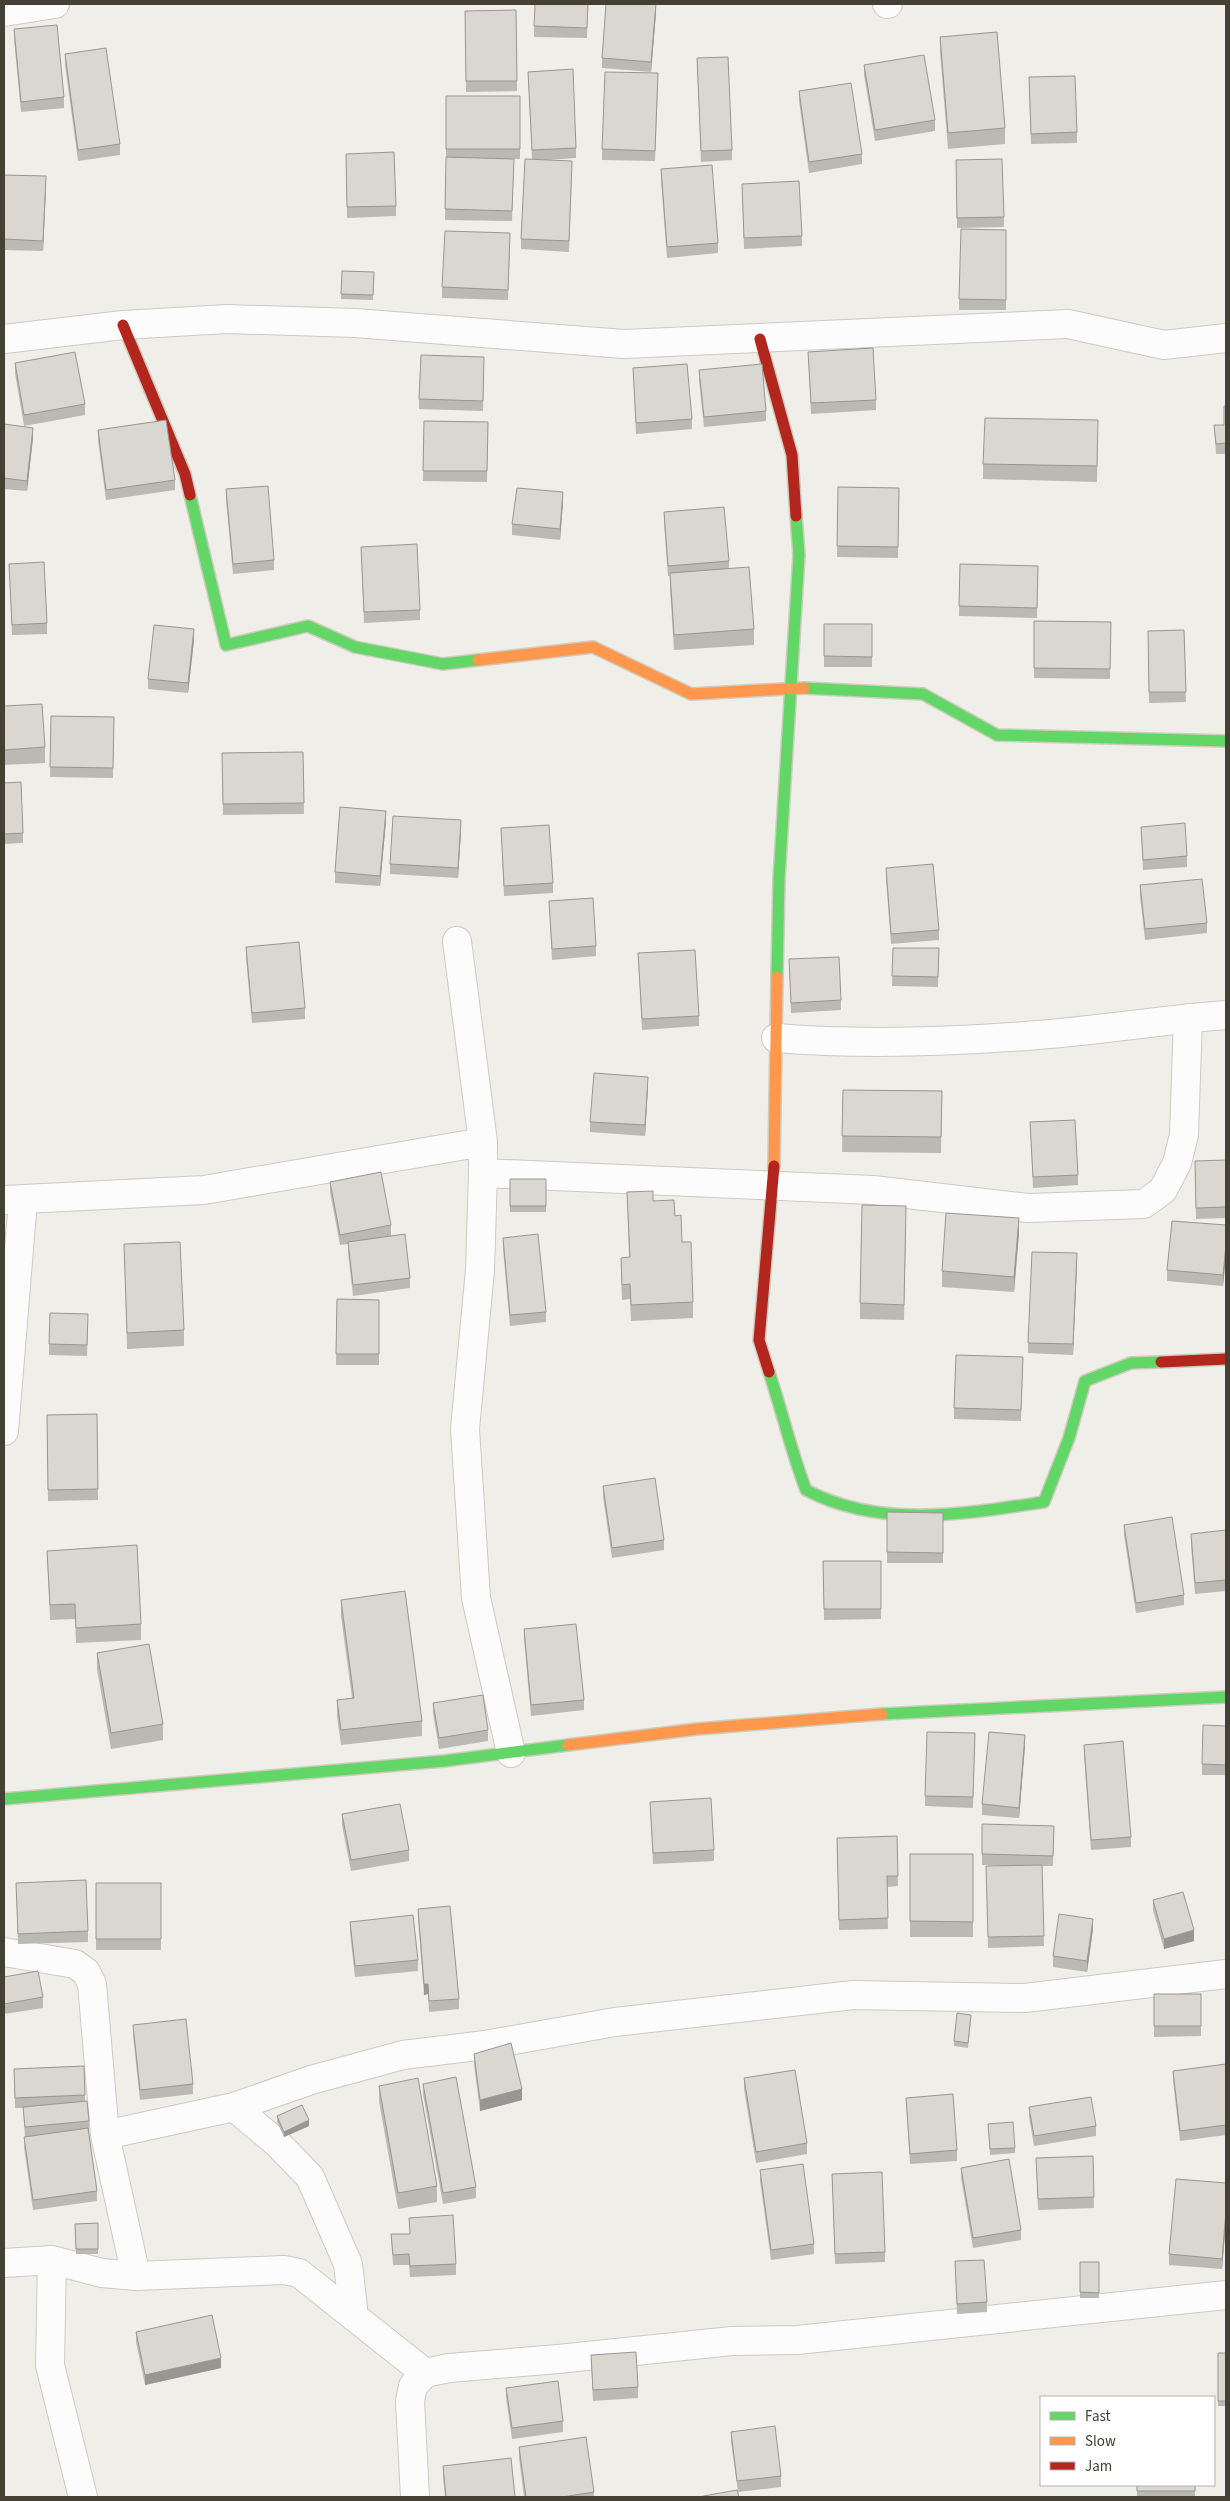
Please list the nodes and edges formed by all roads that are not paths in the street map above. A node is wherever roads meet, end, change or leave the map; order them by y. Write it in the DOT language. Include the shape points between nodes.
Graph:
graph roads {
  1 [pos="55,4"];
  2 [pos="4,12"];
  3 [pos="123,325"];
  4 [pos="1226,338"];
  5 [pos="4,339"];
  6 [pos="760,339"];
  7 [pos="792,687"];
  8 [pos="1226,741"];
  9 [pos="457,941"];
  10 [pos="1226,1015"];
  11 [pos="1188,1018"];
  12 [pos="776,1038"];
  13 [pos="483,1142"];
  14 [pos="484,1174"];
  15 [pos="774,1186"];
  16 [pos="14,1200"];
  17 [pos="1226,1359"];
  18 [pos="4,1431"];
  19 [pos="1226,1697"];
  20 [pos="511,1753"];
  21 [pos="4,1799"];
  22 [pos="4,1952"];
  23 [pos="1226,1974"];
  24 [pos="234,2107"];
  25 [pos="105,2134"];
  26 [pos="52,2260"];
  27 [pos="4,2262"];
  28 [pos="136,2276"];
  29 [pos="1226,2295"];
  30 [pos="354,2317"];
  31 [pos="425,2373"];
  32 [pos="84,2497"];
  33 [pos="415,2497"];
  1 -- 2 [label="street"];
  3 -- 5 [label="street"];
  3 -- 6 [label="street" via="227,319 355,323 624,344"];
  3 -- 7 [label="street" via="185,474 226,645 308,626 355,647 442,664 593,648 691,694"];
  4 -- 6 [label="street" via="1164,345 1068,324"];
  6 -- 7 [label="street" via="792,455 799,555"];
  7 -- 8 [label="street" via="923,694 998,735"];
  7 -- 12 [label="street" via="779,879"];
  9 -- 13 [label="street"];
  10 -- 11 [label="street"];
  11 -- 12 [label="street" via="1038,1035 937,1040 815,1041"];
  11 -- 15 [label="street" via="1184,1135 1177,1164 1163,1190 1144,1204 1028,1208 873,1190"];
  12 -- 15 [label="street"];
  13 -- 14 [label="street"];
  13 -- 16 [label="street" via="204,1190"];
  14 -- 15 [label="street"];
  14 -- 20 [label="street" via="480,1270 465,1429 476,1598"];
  15 -- 17 [label="street" via="759,1340 806,1490 829,1502 861,1511 895,1514 962,1514 1044,1502 1069,1438 1085,1381 1131,1363"];
  16 -- 18 [label="street"];
  19 -- 20 [label="street" via="862,1714 697,1729"];
  20 -- 21 [label="street" via="444,1762"];
  22 -- 25 [label="street" via="75,1964 86,1972 92,1984"];
  23 -- 24 [label="street" via="1025,1998 853,1995 616,2022 403,2055 310,2080"];
  24 -- 25 [label="street"];
  24 -- 30 [label="street" via="277,2143 310,2177 348,2264"];
  25 -- 28 [label="street"];
  26 -- 27 [label="street"];
  26 -- 28 [label="street" via="102,2273"];
  26 -- 32 [label="street" via="50,2365"];
  28 -- 30 [label="street" via="284,2270 299,2273"];
  29 -- 31 [label="street" via="871,2333 797,2340 732,2341"];
  30 -- 31 [label="street"];
  31 -- 33 [label="street" via="413,2386 410,2401"];
}
